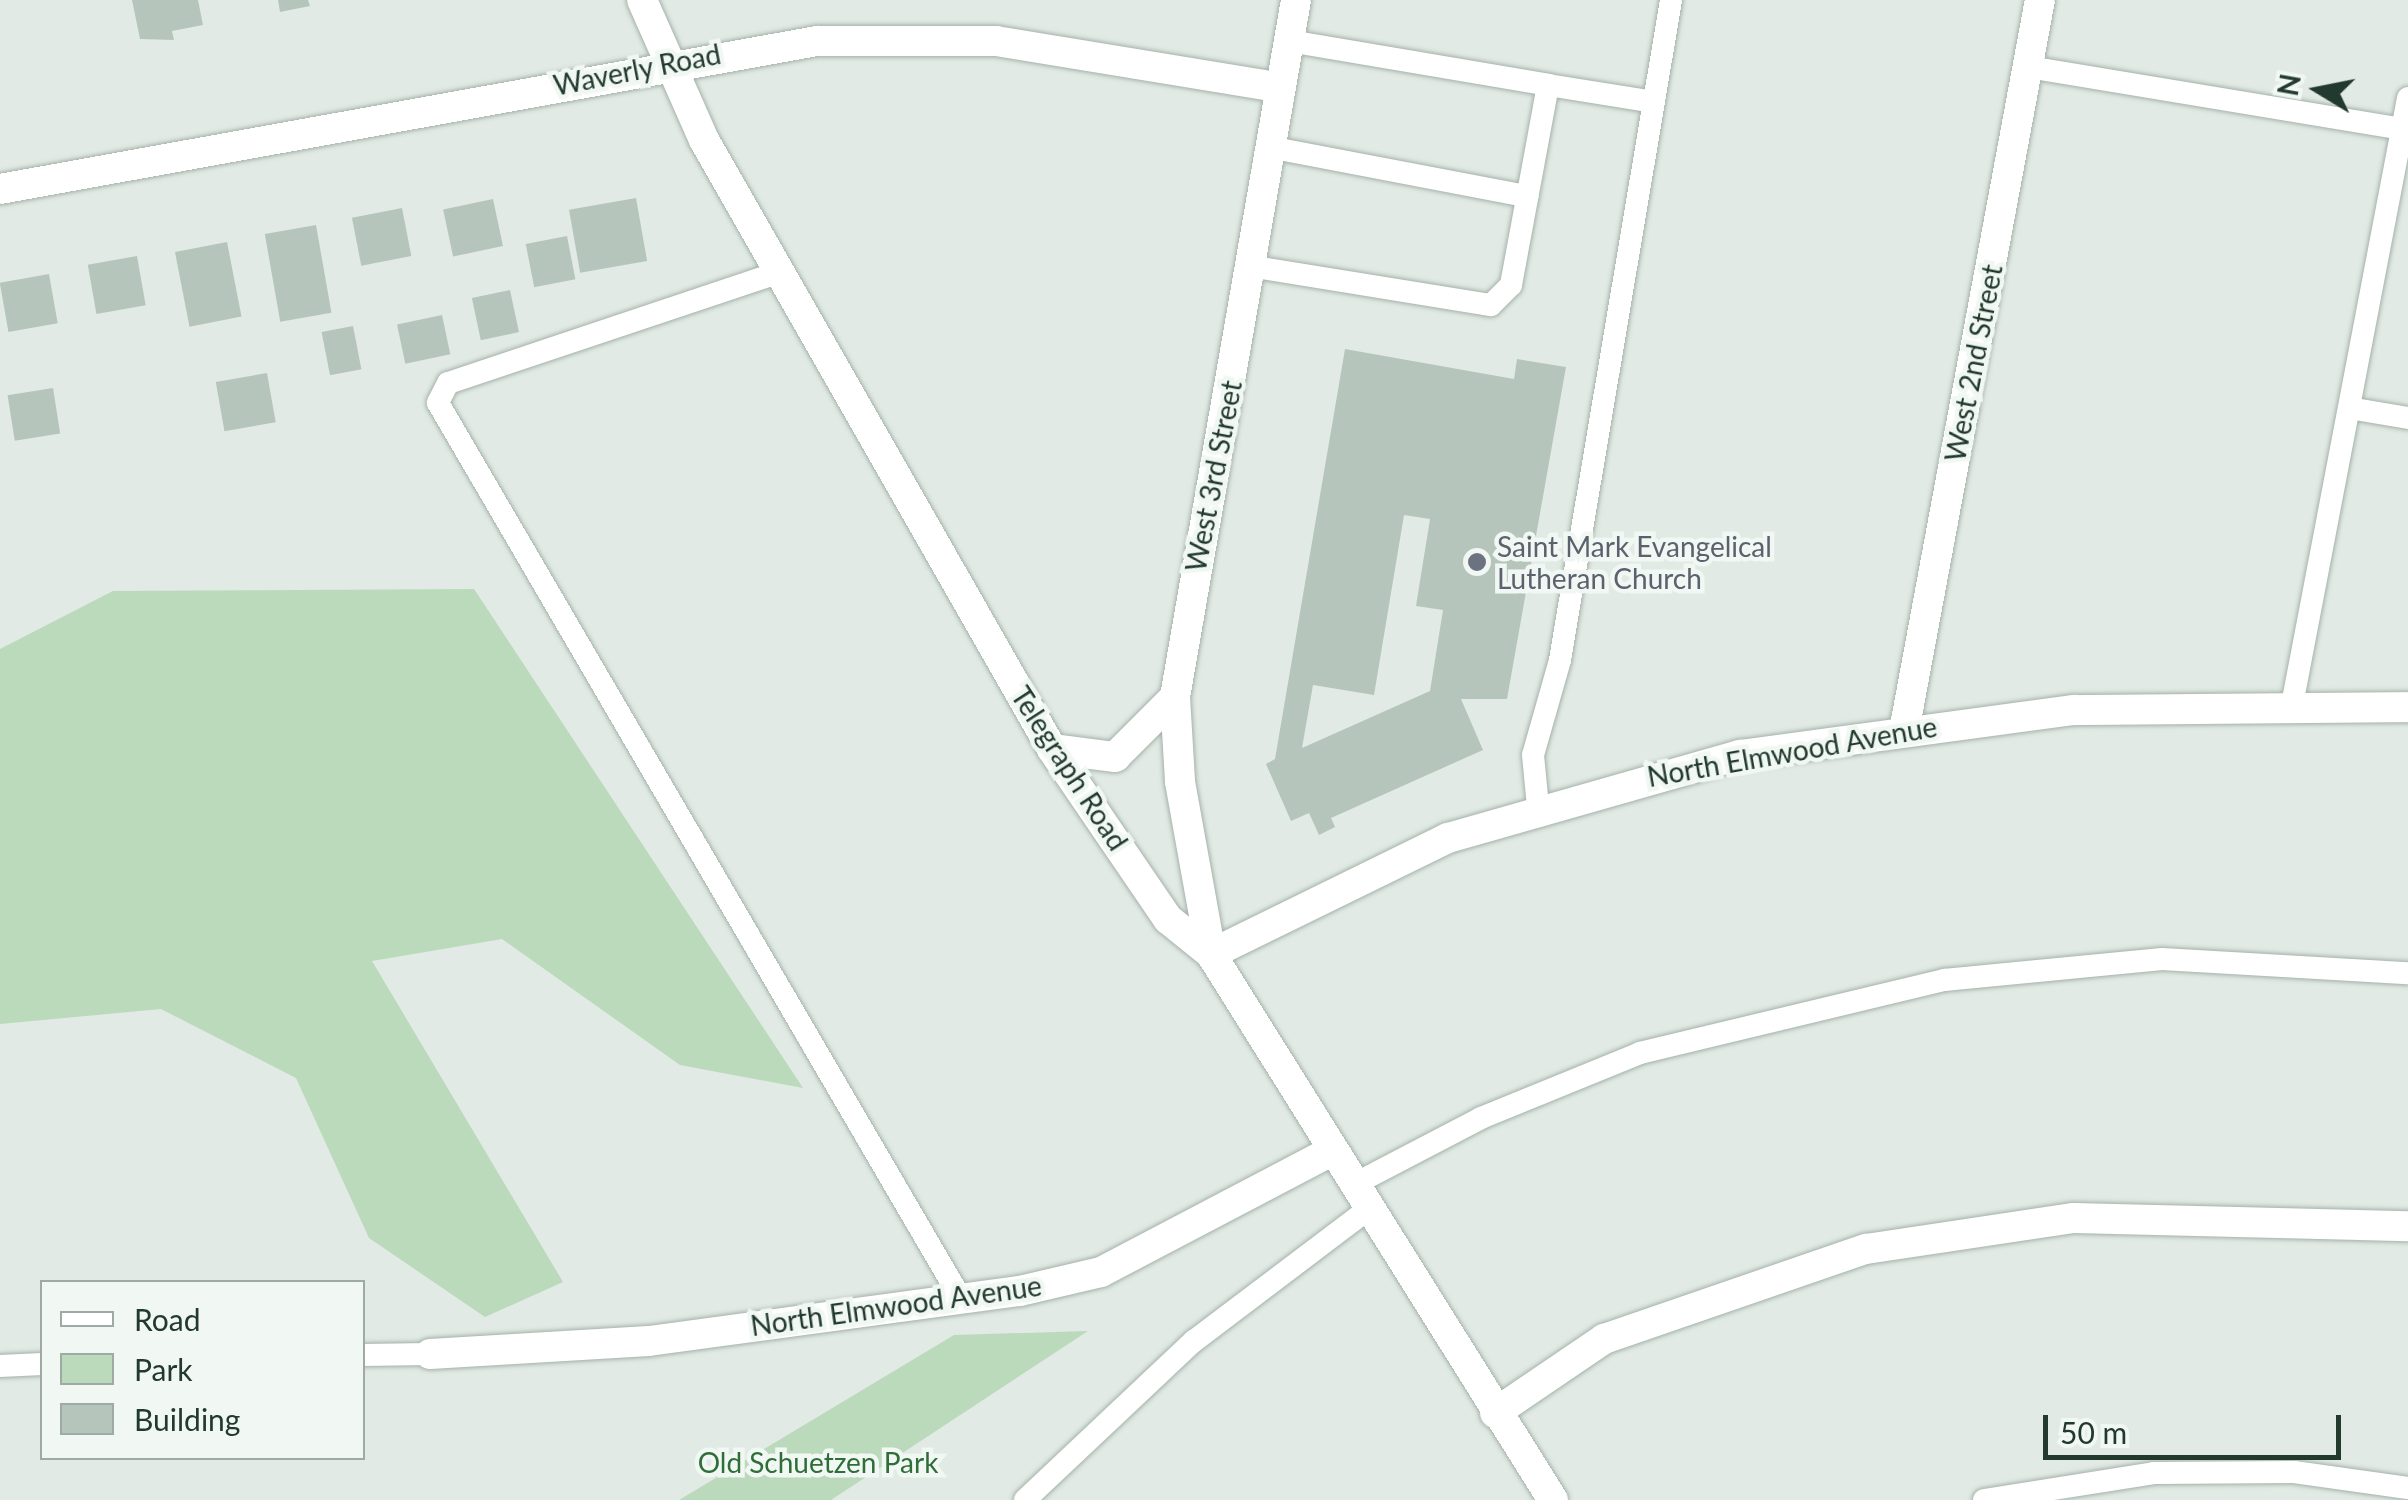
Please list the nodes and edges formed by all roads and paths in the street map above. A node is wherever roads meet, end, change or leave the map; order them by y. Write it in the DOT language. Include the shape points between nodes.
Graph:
graph roads {
  1 [pos="642,0"];
  2 [pos="1296,0"];
  3 [pos="1671,0"];
  4 [pos="2040,0"];
  5 [pos="1289,41"];
  6 [pos="666,62"];
  7 [pos="2028,67"];
  8 [pos="1548,85"];
  9 [pos="1278,86"];
  10 [pos="2408,98"];
  11 [pos="1654,102"];
  12 [pos="2405,130"];
  13 [pos="1269,147"];
  14 [pos="0,189"];
  15 [pos="1527,196"];
  16 [pos="1249,266"];
  17 [pos="777,273"];
  18 [pos="2356,409"];
  19 [pos="2408,418"];
  20 [pos="1175,697"];
  21 [pos="2292,705"];
  22 [pos="2408,707"];
  23 [pos="1906,726"];
  24 [pos="1052,749"];
  25 [pos="1538,807"];
  26 [pos="1211,954"];
  27 [pos="2408,972"];
  28 [pos="1332,1151"];
  29 [pos="1360,1198"];
  30 [pos="2408,1226"];
  31 [pos="960,1296"];
  32 [pos="430,1354"];
  33 [pos="365,1355"];
  34 [pos="40,1364"];
  35 [pos="0,1366"];
  36 [pos="1495,1413"];
  37 [pos="2408,1488"];
  38 [pos="1025,1500"];
  39 [pos="1553,1500"];
  40 [pos="1984,1500"];
  1 -- 6 [label="street, Telegraph Road"];
  2 -- 5 [label="street, West 3rd Street"];
  3 -- 11 [label="lane"];
  4 -- 7 [label="street, West 2nd Street"];
  5 -- 8 [label="lane"];
  5 -- 9 [label="street, West 3rd Street"];
  6 -- 9 [label="street, Waverly Road" via="924,38 1083,50"];
  6 -- 14 [label="street, Waverly Road"];
  6 -- 17 [label="street, Telegraph Road"];
  7 -- 12 [label="lane"];
  7 -- 23 [label="street, West 2nd Street"];
  8 -- 11 [label="lane"];
  8 -- 15 [label="lane"];
  9 -- 13 [label="street, West 3rd Street"];
  10 -- 12 [label="lane"];
  11 -- 25 [label="lane" via="1560,660 1533,755"];
  12 -- 18 [label="lane"];
  13 -- 15 [label="lane"];
  13 -- 16 [label="street, West 3rd Street"];
  15 -- 16 [label="lane" via="1511,286 1491,305"];
  16 -- 20 [label="street, West 3rd Street"];
  17 -- 24 [label="street, Telegraph Road"];
  17 -- 31 [label="lane" via="448,383 438,403"];
  18 -- 19 [label="lane"];
  18 -- 21 [label="lane"];
  20 -- 24 [label="street" via="1114,757"];
  20 -- 26 [label="street, West 3rd Street" via="1180,781"];
  21 -- 22 [label="street, North Elmwood Avenue"];
  21 -- 23 [label="street, North Elmwood Avenue" via="2197,702"];
  23 -- 25 [label="street, North Elmwood Avenue"];
  24 -- 26 [label="street, Telegraph Road" via="1168,918"];
  25 -- 26 [label="street, North Elmwood Avenue" via="1448,838"];
  26 -- 28 [label="street, Telegraph Road"];
  27 -- 29 [label="lane" via="2162,960 1944,980 1640,1053 1481,1118"];
  28 -- 29 [label="street, Telegraph Road"];
  28 -- 31 [label="street, North Elmwood Avenue" via="1101,1272"];
  29 -- 36 [label="street, Telegraph Road"];
  29 -- 38 [label="lane"];
  30 -- 36 [label="street" via="2306,1216 2074,1218 1866,1249 1604,1339"];
  31 -- 32 [label="street, North Elmwood Avenue" via="649,1341"];
  32 -- 33 [label="lane"];
  34 -- 35 [label="lane"];
  36 -- 39 [label="street, Telegraph Road"];
  37 -- 40 [label="lane" via="2294,1472 2154,1473"];
}
